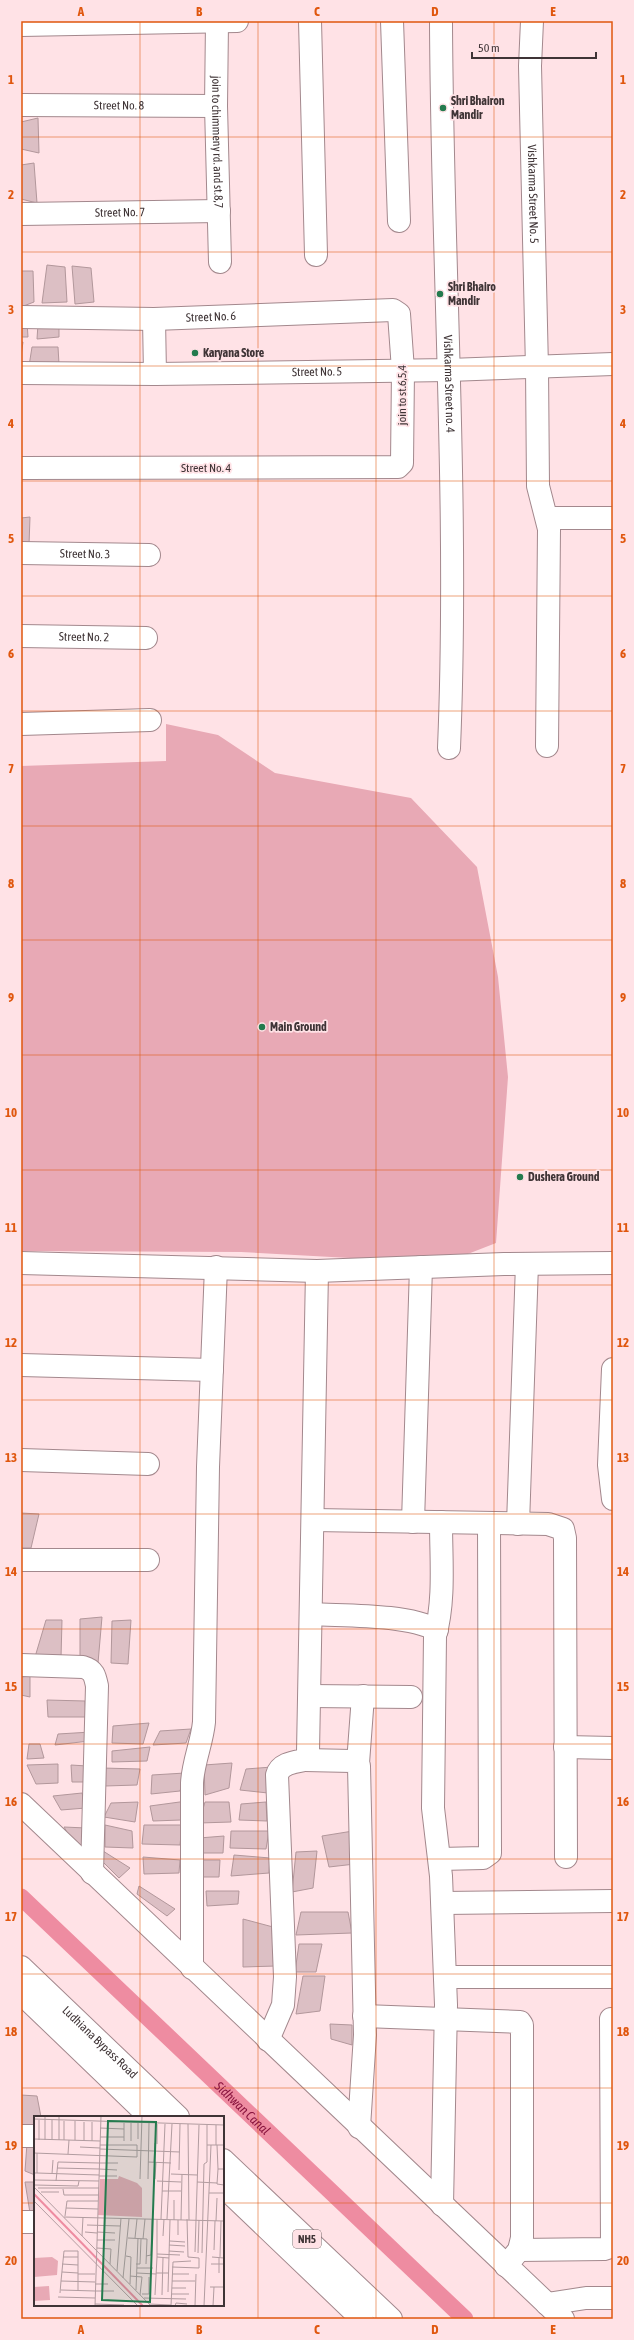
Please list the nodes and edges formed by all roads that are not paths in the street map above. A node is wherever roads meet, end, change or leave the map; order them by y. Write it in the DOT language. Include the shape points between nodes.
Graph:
graph roads {
  1 [pos="194,21"];
  2 [pos="227,21"];
  3 [pos="310,21"];
  4 [pos="392,21"];
  5 [pos="441,21"];
  6 [pos="532,21"];
  7 [pos="100,22"];
  8 [pos="21,25"];
  9 [pos="21,106"];
  10 [pos="216,106"];
  11 [pos="219,210"];
  12 [pos="21,214"];
  13 [pos="398,221"];
  14 [pos="316,255"];
  15 [pos="220,262"];
  16 [pos="399,314"];
  17 [pos="21,317"];
  18 [pos="154,319"];
  19 [pos="613,364"];
  20 [pos="538,368"];
  21 [pos="403,370"];
  22 [pos="449,370"];
  23 [pos="21,373"];
  24 [pos="155,374"];
  25 [pos="391,467"];
  26 [pos="21,468"];
  27 [pos="548,518"];
  28 [pos="613,518"];
  29 [pos="21,553"];
  30 [pos="149,555"];
  31 [pos="21,636"];
  32 [pos="146,638"];
  33 [pos="150,720"];
  34 [pos="21,724"];
  35 [pos="547,746"];
  36 [pos="449,748"];
  37 [pos="21,1263"];
  38 [pos="613,1263"];
  39 [pos="527,1264"];
  40 [pos="216,1267"];
  41 [pos="421,1267"];
  42 [pos="317,1271"];
  43 [pos="21,1365"];
  44 [pos="613,1369"];
  45 [pos="212,1370"];
  46 [pos="21,1460"];
  47 [pos="148,1464"];
  48 [pos="613,1499"];
  49 [pos="314,1520"];
  50 [pos="413,1522"];
  51 [pos="441,1522"];
  52 [pos="489,1523"];
  53 [pos="518,1524"];
  54 [pos="21,1560"];
  55 [pos="148,1560"];
  56 [pos="312,1614"];
  57 [pos="437,1630"];
  58 [pos="21,1665"];
  59 [pos="310,1696"];
  60 [pos="363,1696"];
  61 [pos="411,1697"];
  62 [pos="565,1748"];
  63 [pos="613,1748"];
  64 [pos="305,1760"];
  65 [pos="358,1764"];
  66 [pos="21,1804"];
  67 [pos="566,1857"];
  68 [pos="440,1859"];
  69 [pos="92,1873"];
  70 [pos="613,1901"];
  71 [pos="443,1903"];
  72 [pos="21,1967"];
  73 [pos="192,1968"];
  74 [pos="445,1977"];
  75 [pos="613,1977"];
  76 [pos="21,1993"];
  77 [pos="364,2016"];
  78 [pos="446,2019"];
  79 [pos="612,2019"];
  80 [pos="268,2040"];
  81 [pos="149,2116"];
  82 [pos="177,2116"];
  83 [pos="359,2127"];
  84 [pos="21,2136"];
  85 [pos="34,2136"];
  86 [pos="224,2161"];
  87 [pos="224,2187"];
  88 [pos="442,2205"];
  89 [pos="21,2222"];
  90 [pos="34,2222"];
  91 [pos="519,2250"];
  92 [pos="506,2266"];
  93 [pos="613,2298"];
  94 [pos="547,2304"];
  95 [pos="362,2319"];
  96 [pos="391,2319"];
  97 [pos="563,2319"];
  1 -- 2 [label="main road"];
  1 -- 7 [label="main road"];
  2 -- 10 [label="main road, join to chimmeny rd. and st.8,7"];
  3 -- 14 [label="main road"];
  4 -- 13 [label="main road"];
  5 -- 22 [label="main road, Vishkarma Street no. 4"];
  6 -- 20 [label="main road, Vishkarma Street No. 5" via="530,66"];
  7 -- 8 [label="main road"];
  9 -- 10 [label="main road, Street No. 8"];
  10 -- 11 [label="main road, join to chimmeny rd. and st.8,7"];
  11 -- 12 [label="main road, Street No. 7"];
  11 -- 15 [label="main road, join to chimmeny rd. and st.8,7"];
  16 -- 18 [label="main road, Street No. 6" via="393,310"];
  16 -- 21 [label="main road, join to st.6,5,4"];
  17 -- 18 [label="main road, Street No. 6"];
  18 -- 24 [label="main road"];
  19 -- 20 [label="main road, Street No. 5"];
  20 -- 22 [label="main road, Street No. 5"];
  20 -- 27 [label="main road, Vishkarma Street No. 5" via="538,486"];
  21 -- 22 [label="main road, Street No. 5"];
  21 -- 24 [label="main road, Street No. 5"];
  21 -- 25 [label="main road, join to st.6,5,4" via="402,463 398,467"];
  22 -- 36 [label="main road, Vishkarma Street no. 4" via="452,687"];
  23 -- 24 [label="main road, Street No. 5"];
  25 -- 26 [label="main road, Street No. 4"];
  27 -- 28 [label="main road"];
  27 -- 35 [label="main road, Vishkarma Street No. 5"];
  29 -- 30 [label="main road, Street No. 3"];
  31 -- 32 [label="main road, Street No. 2"];
  33 -- 34 [label="main road"];
  37 -- 40 [label="main road"];
  38 -- 39 [label="main road"];
  39 -- 41 [label="main road"];
  39 -- 53 [label="main road"];
  40 -- 42 [label="main road"];
  40 -- 45 [label="main road"];
  41 -- 42 [label="main road"];
  41 -- 50 [label="main road"];
  42 -- 49 [label="main road"];
  43 -- 45 [label="main road"];
  44 -- 48 [label="main road" via="609,1465"];
  45 -- 73 [label="main road" via="206,1541 204,1722 203,1737 192,1777"];
  46 -- 47 [label="main road"];
  49 -- 50 [label="main road"];
  49 -- 56 [label="main road"];
  50 -- 51 [label="main road"];
  51 -- 52 [label="main road"];
  51 -- 57 [label="main road" via="441,1602"];
  52 -- 53 [label="main road"];
  52 -- 68 [label="main road" via="490,1853 483,1858"];
  53 -- 62 [label="main road" via="548,1524 563,1529 565,1538"];
  54 -- 55 [label="main road"];
  56 -- 57 [label="main road" via="408,1621 426,1624"];
  56 -- 59 [label="main road"];
  57 -- 68 [label="main road" via="434,1668 433,1808"];
  58 -- 69 [label="main road" via="84,1667 95,1674 97,1686"];
  59 -- 60 [label="main road"];
  59 -- 64 [label="main road" via="308,1752"];
  60 -- 61 [label="main road"];
  60 -- 65 [label="main road"];
  62 -- 63 [label="main road"];
  62 -- 67 [label="main road"];
  64 -- 65 [label="main road" via="352,1761"];
  64 -- 80 [label="main road" via="289,1763 282,1767 278,1775 285,1977 283,2005"];
  65 -- 77 [label="main road"];
  66 -- 69 [label="main road"];
  68 -- 71 [label="main road"];
  69 -- 73 [label="main road"];
  70 -- 71 [label="main road"];
  71 -- 74 [label="main road"];
  72 -- 82 [label="main road, Ludhiana Bypass Road"];
  73 -- 80 [label="main road"];
  74 -- 75 [label="main road"];
  74 -- 78 [label="main road"];
  76 -- 81 [label="main road, Ludhiana Bypass Road"];
  77 -- 78 [label="main road"];
  77 -- 83 [label="main road"];
  78 -- 88 [label="main road"];
  78 -- 91 [label="main road" via="520,2022 522,2025 522,2230"];
  79 -- 91 [label="main road" via="612,2244 610,2248 604,2249"];
  80 -- 83 [label="main road"];
  83 -- 88 [label="main road"];
  84 -- 85 [label="main road"];
  86 -- 96 [label="main road, NH5"];
  87 -- 95 [label="main road, NH5"];
  88 -- 92 [label="main road"];
  89 -- 90 [label="main road"];
  91 -- 92 [label="main road"];
  92 -- 94 [label="main road"];
  93 -- 94 [label="main road" via="586,2298"];
  94 -- 97 [label="main road"];
}
